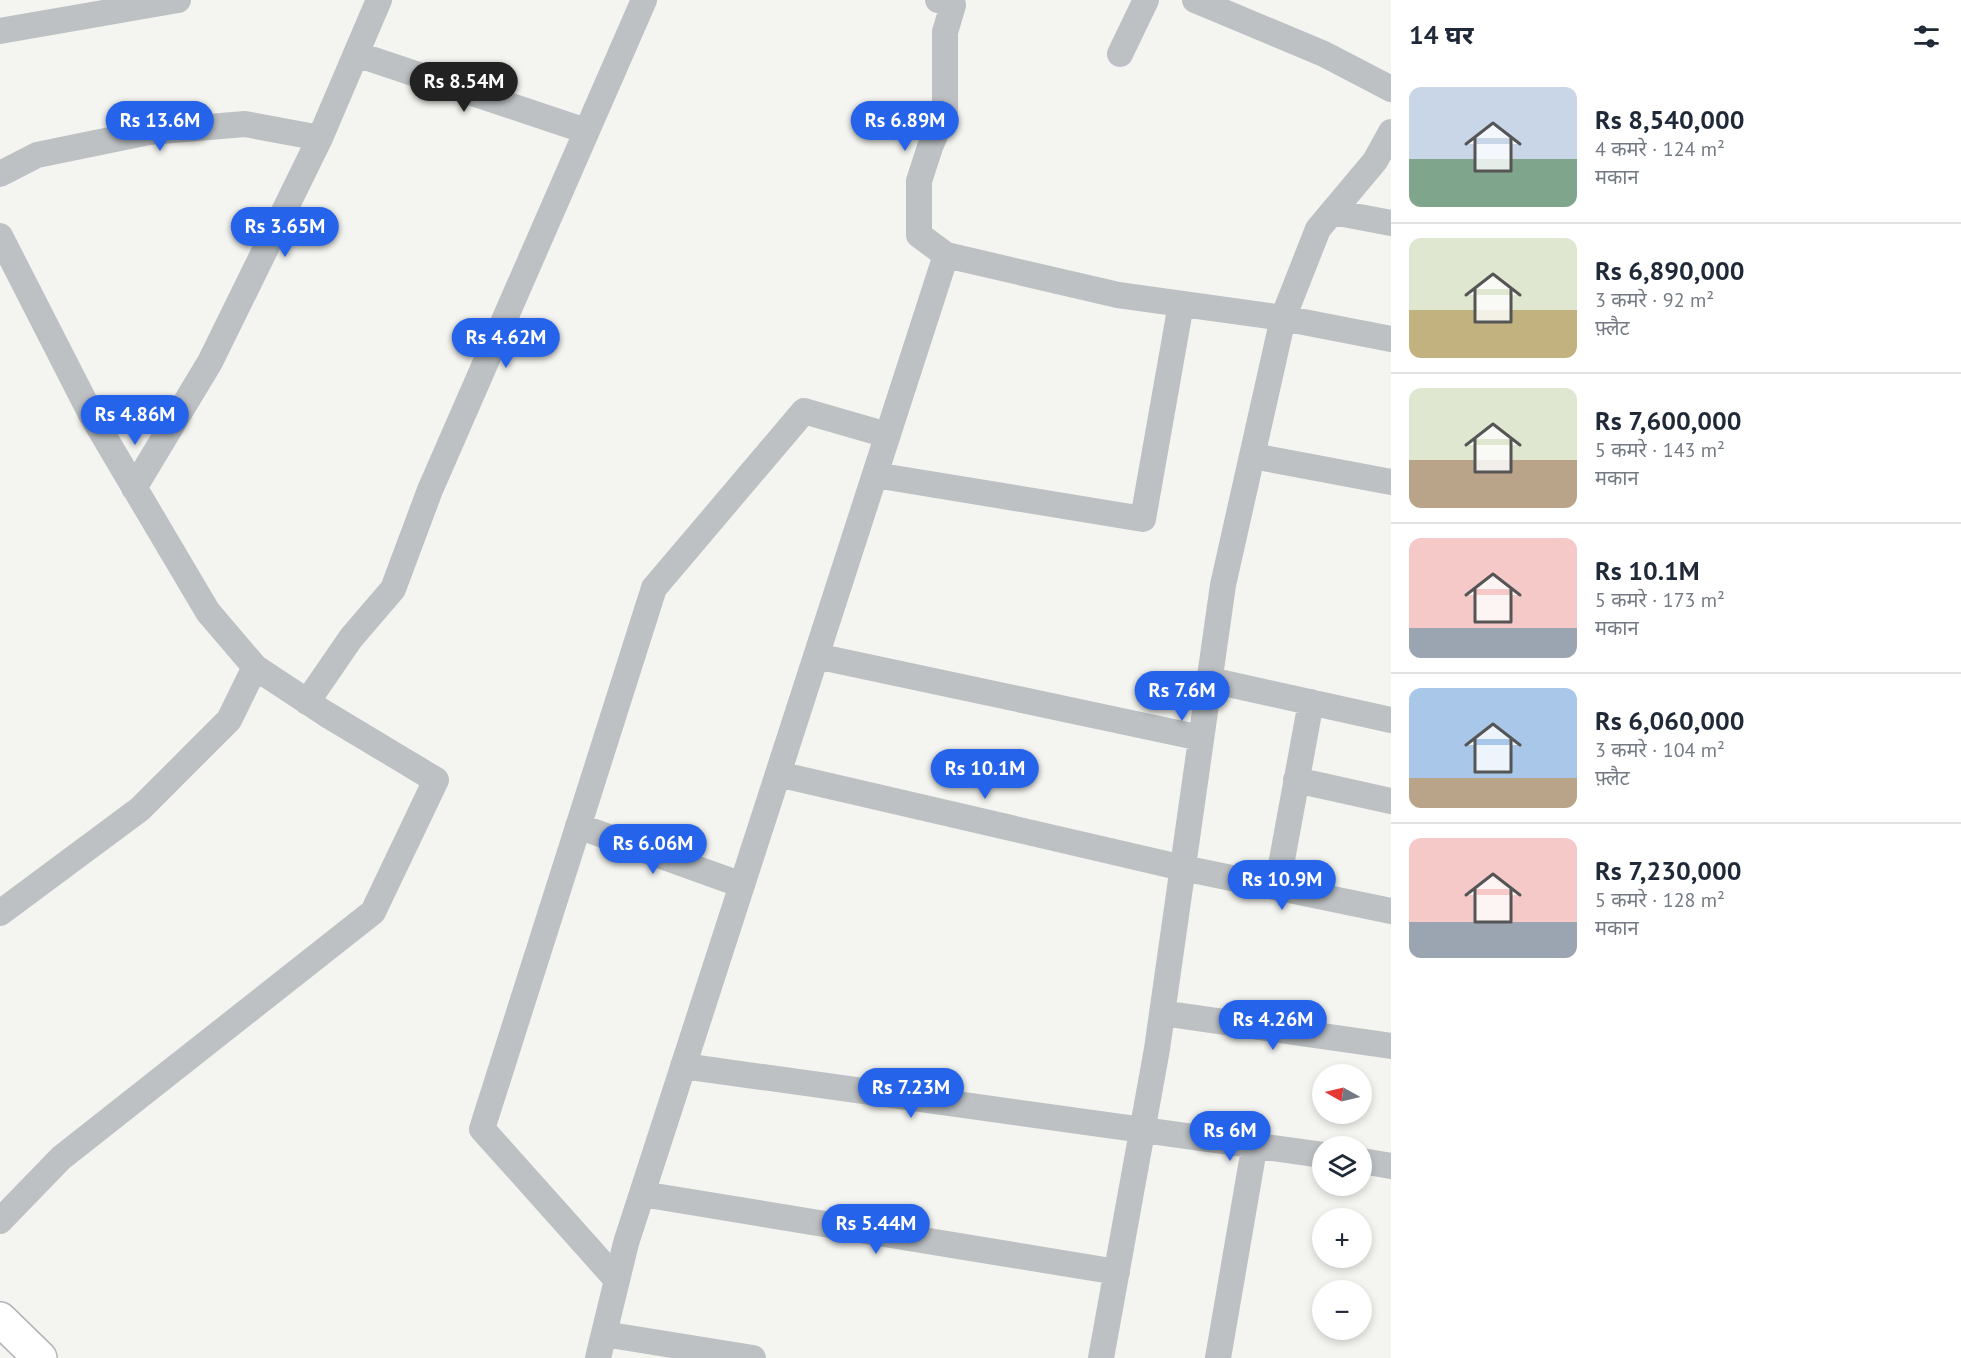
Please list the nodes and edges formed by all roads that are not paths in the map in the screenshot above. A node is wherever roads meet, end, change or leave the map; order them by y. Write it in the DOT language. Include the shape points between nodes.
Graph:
graph roads {
  1 [pos="177,0"];
  2 [pos="379,0"];
  3 [pos="644,0"];
  4 [pos="938,0"];
  5 [pos="1146,0"];
  6 [pos="1196,0"];
  7 [pos="120,5"];
  8 [pos="0,31"];
  9 [pos="356,54"];
  10 [pos="1120,54"];
  11 [pos="1391,88"];
  12 [pos="586,131"];
  13 [pos="320,138"];
  14 [pos="1388,144"];
  15 [pos="0,174"];
  16 [pos="1332,212"];
  17 [pos="1391,223"];
  18 [pos="0,236"];
  19 [pos="946,255"];
  20 [pos="1181,304"];
  21 [pos="1283,318"];
  22 [pos="1391,339"];
  23 [pos="887,435"];
  24 [pos="1252,456"];
  25 [pos="875,475"];
  26 [pos="1391,482"];
  27 [pos="134,488"];
  28 [pos="816,656"];
  29 [pos="255,667"];
  30 [pos="1210,680"];
  31 [pos="307,702"];
  32 [pos="1311,702"];
  33 [pos="1391,720"];
  34 [pos="1201,738"];
  35 [pos="778,774"];
  36 [pos="1296,780"];
  37 [pos="1391,801"];
  38 [pos="578,826"];
  39 [pos="1183,868"];
  40 [pos="742,885"];
  41 [pos="1277,887"];
  42 [pos="1391,911"];
  43 [pos="0,913"];
  44 [pos="1162,1013"];
  45 [pos="1391,1046"];
  46 [pos="683,1066"];
  47 [pos="1144,1129"];
  48 [pos="1255,1143"];
  49 [pos="1312,1153"];
  50 [pos="1372,1163"];
  51 [pos="1391,1166"];
  52 [pos="642,1194"];
  53 [pos="0,1221"];
  54 [pos="1117,1272"];
  55 [pos="617,1280"];
  56 [pos="0,1318"];
  57 [pos="601,1346"];
  58 [pos="40,1358"];
  59 [pos="753,1358"];
  60 [pos="1101,1358"];
  61 [pos="1218,1358"];
  1 -- 7 [label="street"];
  2 -- 9 [label="street"];
  3 -- 12 [label="street"];
  4 -- 19 [label="street" via="953,5 945,32 945,112 919,181 919,235"];
  5 -- 10 [label="street"];
  6 -- 11 [label="street" via="1324,54"];
  7 -- 8 [label="street"];
  9 -- 12 [label="street"];
  9 -- 13 [label="street"];
  12 -- 31 [label="street" via="430,490 393,589 351,638"];
  13 -- 15 [label="street" via="245,124 149,132 37,155"];
  13 -- 27 [label="street" via="210,362"];
  14 -- 16 [label="street"];
  16 -- 17 [label="street"];
  16 -- 21 [label="street" via="1318,229"];
  18 -- 27 [label="street" via="92,417"];
  19 -- 20 [label="street" via="1118,295"];
  19 -- 23 [label="street"];
  20 -- 21 [label="street"];
  20 -- 25 [label="street" via="1143,519"];
  21 -- 22 [label="street"];
  21 -- 24 [label="street"];
  23 -- 25 [label="street"];
  23 -- 38 [label="street" via="804,411 654,588"];
  24 -- 26 [label="street"];
  24 -- 30 [label="street" via="1223,585"];
  25 -- 28 [label="street"];
  27 -- 29 [label="street" via="208,612"];
  28 -- 34 [label="street"];
  28 -- 35 [label="street"];
  29 -- 31 [label="street"];
  29 -- 43 [label="street" via="229,720 140,809"];
  30 -- 32 [label="street"];
  30 -- 34 [label="street"];
  31 -- 53 [label="street" via="436,780 373,912 61,1158"];
  32 -- 33 [label="street"];
  32 -- 36 [label="street"];
  34 -- 39 [label="street"];
  35 -- 39 [label="street"];
  35 -- 40 [label="street"];
  36 -- 37 [label="street"];
  36 -- 41 [label="street"];
  38 -- 40 [label="street"];
  38 -- 55 [label="street" via="482,1129"];
  39 -- 41 [label="street"];
  39 -- 44 [label="street"];
  40 -- 46 [label="street"];
  41 -- 42 [label="street"];
  44 -- 45 [label="street"];
  44 -- 47 [label="street"];
  46 -- 47 [label="street"];
  46 -- 52 [label="street"];
  47 -- 48 [label="street"];
  47 -- 54 [label="street"];
  48 -- 49 [label="street"];
  48 -- 61 [label="street"];
  50 -- 51 [label="street"];
  52 -- 54 [label="street"];
  52 -- 55 [label="street"];
  54 -- 60 [label="street"];
  55 -- 57 [label="street"];
  56 -- 58 [label="main road"];
  57 -- 59 [label="street"];
}
